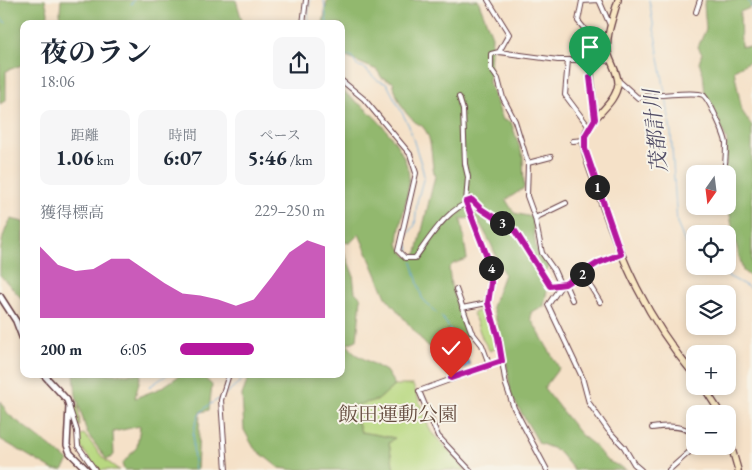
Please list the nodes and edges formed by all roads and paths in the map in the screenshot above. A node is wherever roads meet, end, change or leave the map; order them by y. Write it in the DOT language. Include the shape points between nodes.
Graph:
graph roads {
  1 [pos="306,0"];
  2 [pos="488,0"];
  3 [pos="599,0"];
  4 [pos="618,0"];
  5 [pos="700,0"];
  6 [pos="696,12"];
  7 [pos="304,20"];
  8 [pos="611,27"];
  9 [pos="499,52"];
  10 [pos="568,60"];
  11 [pos="610,60"];
  12 [pos="589,62"];
  13 [pos="618,80"];
  14 [pos="345,83"];
  15 [pos="459,97"];
  16 [pos="595,119"];
  17 [pos="589,127"];
  18 [pos="585,140"];
  19 [pos="573,141"];
  20 [pos="551,157"];
  21 [pos="528,163"];
  22 [pos="724,165"];
  23 [pos="466,202"];
  24 [pos="566,203"];
  25 [pos="535,218"];
  26 [pos="621,254"];
  27 [pos="580,275"];
  28 [pos="563,285"];
  29 [pos="456,289"];
  30 [pos="0,296"];
  31 [pos="572,300"];
  32 [pos="600,302"];
  33 [pos="488,303"];
  34 [pos="462,308"];
  35 [pos="20,332"];
  36 [pos="502,361"];
  37 [pos="686,363"];
  38 [pos="489,364"];
  39 [pos="47,378"];
  40 [pos="227,378"];
  41 [pos="69,406"];
  42 [pos="652,428"];
  43 [pos="686,429"];
  44 [pos="686,455"];
  45 [pos="734,455"];
  46 [pos="87,470"];
  47 [pos="95,470"];
  48 [pos="226,470"];
  49 [pos="470,470"];
  50 [pos="547,470"];
  51 [pos="641,470"];
  52 [pos="669,470"];
  53 [pos="738,470"];
  1 -- 7 [label="street"];
  2 -- 9 [label="street" via="509,34"];
  3 -- 8 [label="street"];
  3 -- 12 [label="street" via="582,1 578,21 586,32"];
  4 -- 8 [label="main road"];
  5 -- 6 [label="street"];
  8 -- 11 [label="main road" via="607,45"];
  9 -- 10 [label="street"];
  9 -- 21 [label="street" via="491,54 492,69 515,121"];
  10 -- 12 [label="street"];
  10 -- 17 [label="street" via="565,95"];
  11 -- 12 [label="street"];
  11 -- 13 [label="main road"];
  12 -- 16 [label="street"];
  13 -- 16 [label="main road" via="612,99"];
  13 -- 22 [label="street" via="635,97 703,94 726,141"];
  14 -- 23 [label="street" via="364,99 414,161 416,173 398,251 405,258 415,258 431,235"];
  15 -- 23 [label="street" via="463,110 468,177"];
  16 -- 17 [label="main road"];
  17 -- 18 [label="main road"];
  18 -- 19 [label="street"];
  18 -- 26 [label="main road" via="588,163"];
  20 -- 21 [label="street"];
  21 -- 25 [label="street" via="527,196"];
  23 -- 28 [label="street" via="476,202 481,209 515,231 546,283 550,286"];
  23 -- 33 [label="street" via="490,264"];
  24 -- 25 [label="street"];
  25 -- 28 [label="street" via="542,253"];
  26 -- 27 [label="street"];
  26 -- 37 [label="main road" via="649,312"];
  27 -- 28 [label="street"];
  27 -- 32 [label="street"];
  28 -- 31 [label="street"];
  28 -- 51 [label="street" via="548,305 582,377 589,404"];
  29 -- 34 [label="street"];
  30 -- 35 [label="street"];
  33 -- 34 [label="street"];
  33 -- 36 [label="street"];
  34 -- 38 [label="street"];
  36 -- 38 [label="street"];
  36 -- 50 [label="street" via="509,396"];
  38 -- 49 [label="street" via="419,391 438,436"];
  39 -- 41 [label="street" via="64,394"];
  40 -- 48 [label="street" via="220,400"];
  41 -- 46 [label="street" via="67,445 70,453"];
  41 -- 47 [label="street" via="78,446"];
  42 -- 43 [label="street"];
  44 -- 52 [label="street"];
  45 -- 53 [label="main road"];
}
